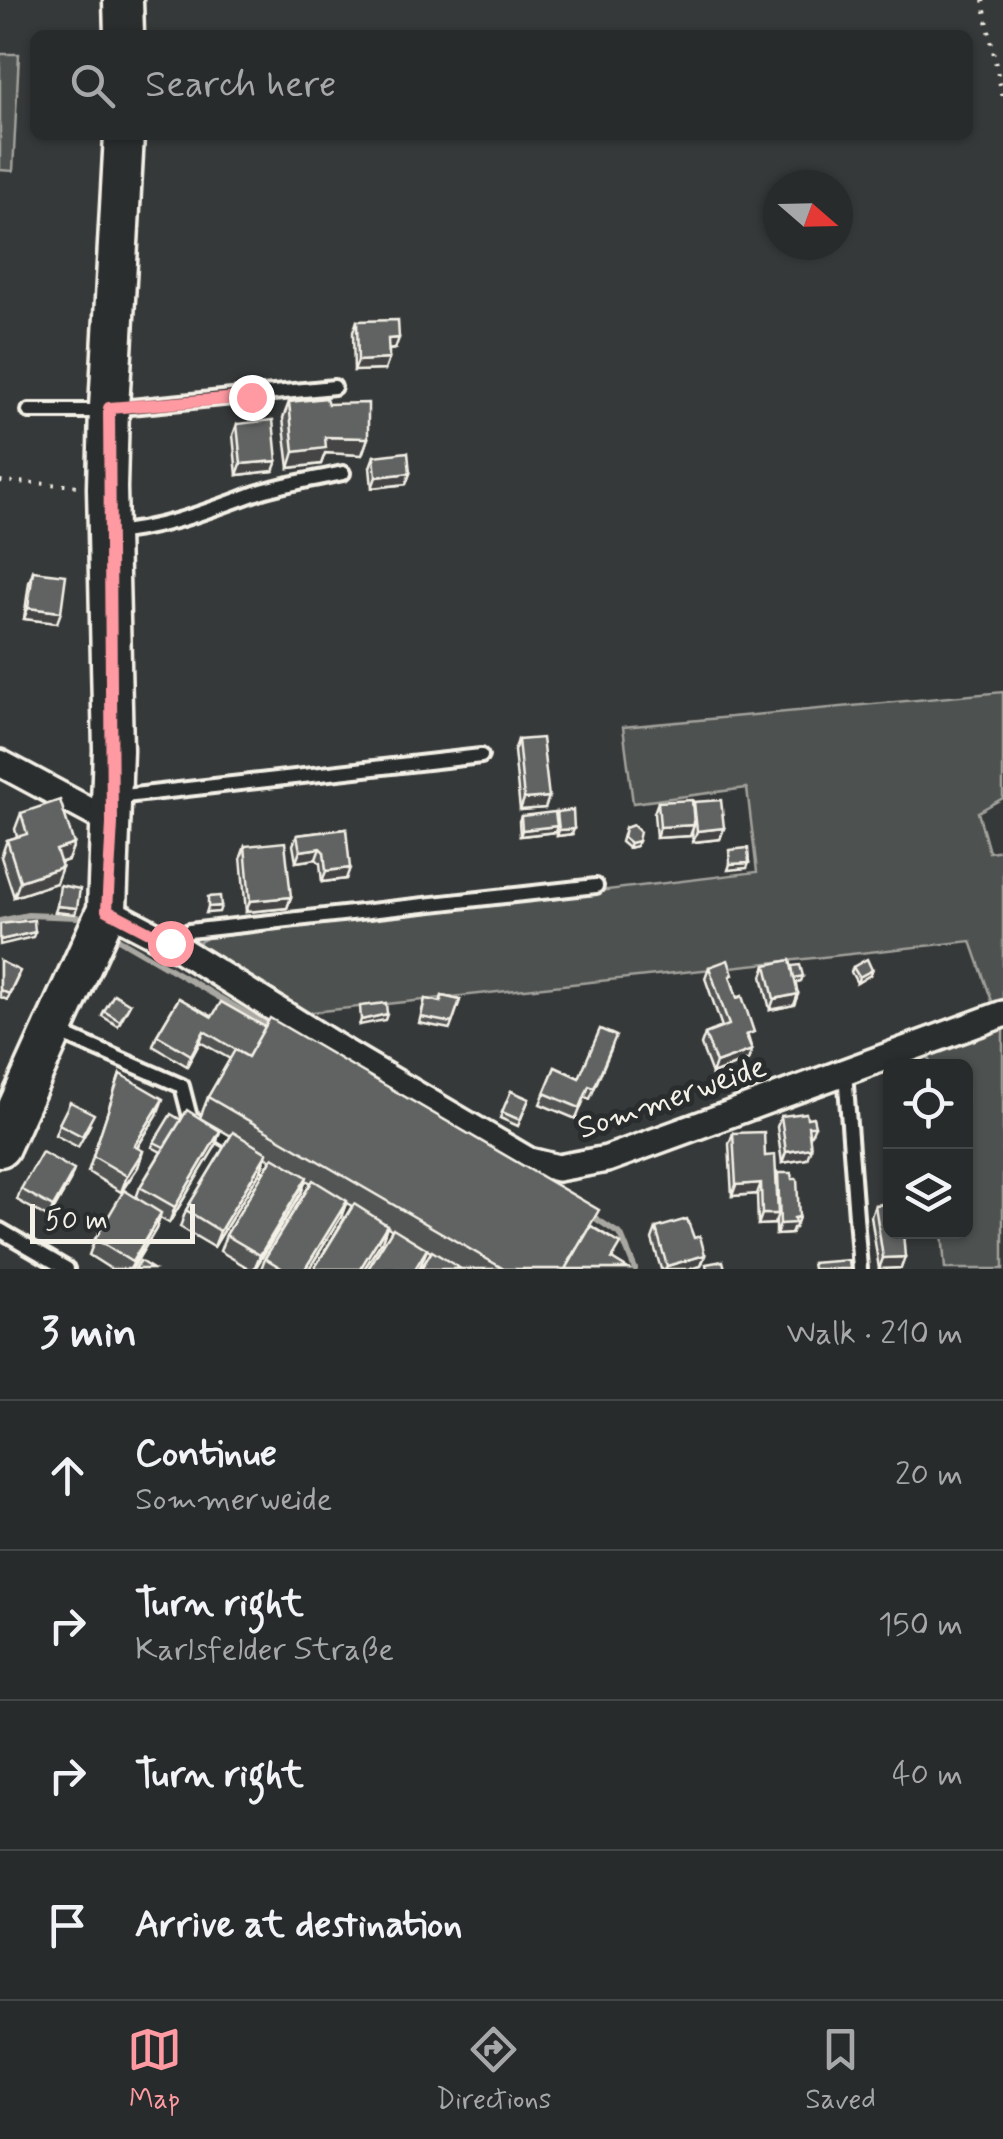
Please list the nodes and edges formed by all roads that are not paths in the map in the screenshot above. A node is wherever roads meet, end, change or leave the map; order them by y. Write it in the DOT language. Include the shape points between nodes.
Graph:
graph roads {
  1 [pos="124,0"];
  2 [pos="124,30"];
  3 [pos="124,140"];
  4 [pos="334,388"];
  5 [pos="109,408"];
  6 [pos="29,411"];
  7 [pos="343,472"];
  8 [pos="108,533"];
  9 [pos="482,756"];
  10 [pos="0,763"];
  11 [pos="112,811"];
  12 [pos="596,886"];
  13 [pos="107,910"];
  14 [pos="170,943"];
  15 [pos="1003,1014"];
  16 [pos="54,1031"];
  17 [pos="845,1072"];
  18 [pos="0,1147"];
  19 [pos="290,1178"];
  20 [pos="0,1230"];
  21 [pos="68,1269"];
  22 [pos="860,1269"];
  1 -- 2 [label="street"];
  3 -- 5 [label="street"];
  4 -- 5 [label="lane"];
  5 -- 6 [label="lane"];
  5 -- 8 [label="street"];
  7 -- 8 [label="lane" via="262,491 158,528"];
  8 -- 11 [label="street"];
  9 -- 11 [label="lane"];
  10 -- 11 [label="street"];
  11 -- 13 [label="street"];
  12 -- 14 [label="lane" via="189,931"];
  13 -- 14 [label="street, Sommerweide"];
  13 -- 16 [label="street"];
  14 -- 17 [label="street, Sommerweide" via="512,1151 558,1168 607,1158"];
  15 -- 17 [label="street, Sommerweide"];
  16 -- 18 [label="street"];
  16 -- 19 [label="lane" via="182,1086 190,1117"];
  17 -- 22 [label="lane"];
  20 -- 21 [label="lane"];
}
